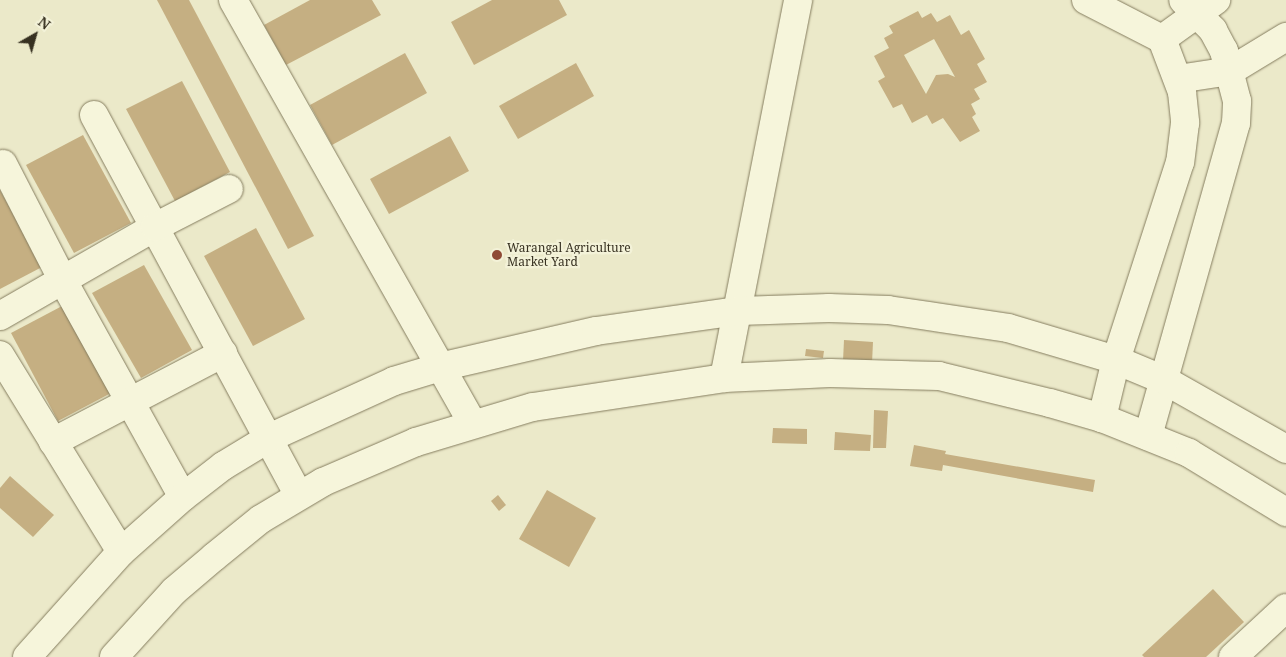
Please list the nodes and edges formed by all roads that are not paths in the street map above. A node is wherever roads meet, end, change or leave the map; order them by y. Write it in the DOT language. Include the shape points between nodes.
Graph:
graph roads {
  1 [pos="233,0"];
  2 [pos="798,0"];
  3 [pos="1086,0"];
  4 [pos="1199,4"];
  5 [pos="1286,37"];
  6 [pos="1162,39"];
  7 [pos="1230,72"];
  8 [pos="1178,79"];
  9 [pos="94,115"];
  10 [pos="4,164"];
  11 [pos="229,189"];
  12 [pos="155,227"];
  13 [pos="62,279"];
  14 [pos="739,311"];
  15 [pos="0,316"];
  16 [pos="223,353"];
  17 [pos="0,355"];
  18 [pos="1116,360"];
  19 [pos="440,367"];
  20 [pos="724,378"];
  21 [pos="1164,380"];
  22 [pos="131,402"];
  23 [pos="1102,418"];
  24 [pos="473,424"];
  25 [pos="1148,436"];
  26 [pos="269,438"];
  27 [pos="53,442"];
  28 [pos="1286,448"];
  29 [pos="299,495"];
  30 [pos="183,497"];
  31 [pos="1286,512"];
  32 [pos="121,552"];
  33 [pos="1286,608"];
  34 [pos="27,657"];
  35 [pos="114,657"];
  36 [pos="1233,657"];
  1 -- 19 [label="lane"];
  2 -- 14 [label="lane"];
  3 -- 6 [label="lane"];
  4 -- 6 [label="lane"];
  4 -- 7 [label="lane"];
  5 -- 7 [label="lane"];
  6 -- 8 [label="lane"];
  7 -- 8 [label="lane"];
  7 -- 21 [label="lane" via="1237,101 1236,123"];
  8 -- 18 [label="lane" via="1185,123 1180,162"];
  9 -- 12 [label="lane"];
  10 -- 13 [label="lane"];
  11 -- 12 [label="lane"];
  12 -- 13 [label="lane"];
  12 -- 16 [label="lane"];
  13 -- 15 [label="lane"];
  13 -- 22 [label="lane"];
  14 -- 18 [label="lane" via="888,310 1008,328"];
  14 -- 19 [label="lane" via="596,331"];
  14 -- 20 [label="lane"];
  16 -- 22 [label="lane"];
  16 -- 26 [label="lane"];
  17 -- 27 [label="lane"];
  18 -- 21 [label="lane"];
  18 -- 23 [label="lane"];
  19 -- 24 [label="lane"];
  19 -- 26 [label="lane" via="338,404"];
  20 -- 23 [label="lane" via="830,373 939,376 1050,402"];
  20 -- 24 [label="lane" via="532,407"];
  21 -- 25 [label="lane"];
  21 -- 28 [label="lane"];
  22 -- 27 [label="lane"];
  22 -- 30 [label="lane"];
  23 -- 25 [label="lane"];
  24 -- 29 [label="lane" via="416,442"];
  25 -- 31 [label="lane" via="1189,453"];
  26 -- 29 [label="lane"];
  26 -- 30 [label="lane" via="223,466"];
  27 -- 32 [label="lane"];
  29 -- 35 [label="lane" via="261,519 174,591"];
  30 -- 32 [label="lane"];
  32 -- 34 [label="lane"];
  33 -- 36 [label="lane"];
}
